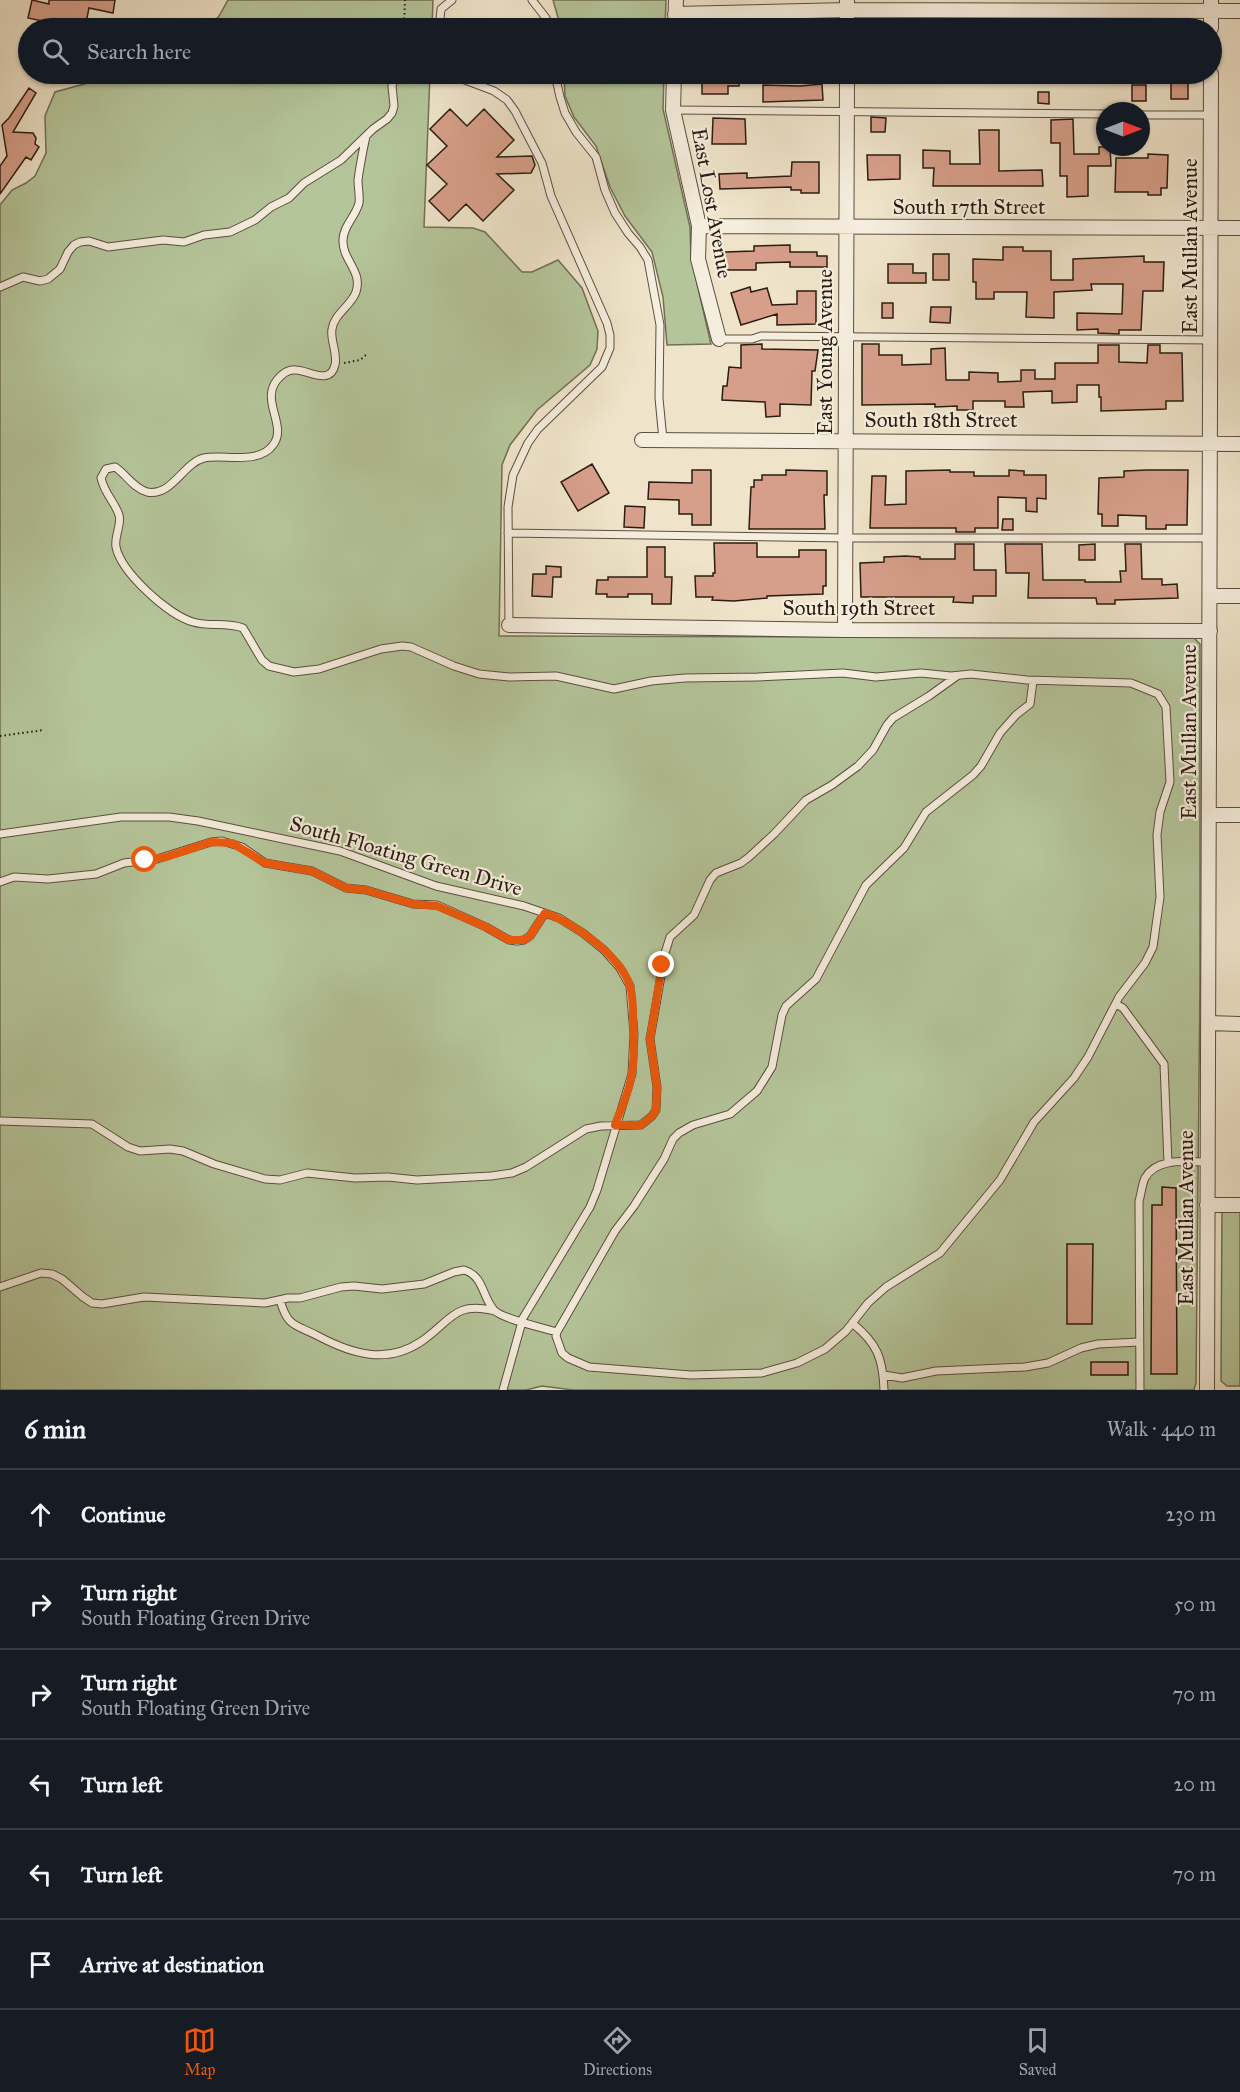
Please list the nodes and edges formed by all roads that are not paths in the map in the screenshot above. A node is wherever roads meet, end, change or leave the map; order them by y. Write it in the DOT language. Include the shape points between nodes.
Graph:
graph roads {
  1 [pos="452,0"];
  2 [pos="532,0"];
  3 [pos="847,5"];
  4 [pos="1211,6"];
  5 [pos="676,7"];
  6 [pos="1240,11"];
  7 [pos="440,18"];
  8 [pos="546,18"];
  9 [pos="393,84"];
  10 [pos="476,84"];
  11 [pos="557,84"];
  12 [pos="674,84"];
  13 [pos="847,84"];
  14 [pos="1211,84"];
  15 [pos="674,110"];
  16 [pos="847,112"];
  17 [pos="1096,114"];
  18 [pos="1150,115"];
  19 [pos="1211,115"];
  20 [pos="366,136"];
  21 [pos="699,226"];
  22 [pos="846,227"];
  23 [pos="1211,228"];
  24 [pos="1240,228"];
  25 [pos="0,287"];
  26 [pos="845,337"];
  27 [pos="719,339"];
  28 [pos="1211,340"];
  29 [pos="642,440"];
  30 [pos="663,440"];
  31 [pos="845,440"];
  32 [pos="1211,443"];
  33 [pos="1240,444"];
  34 [pos="508,533"];
  35 [pos="845,538"];
  36 [pos="1210,538"];
  37 [pos="1210,596"];
  38 [pos="1240,596"];
  39 [pos="508,625"];
  40 [pos="845,630"];
  41 [pos="1210,631"];
  42 [pos="957,676"];
  43 [pos="1033,681"];
  44 [pos="1209,815"];
  45 [pos="1240,815"];
  46 [pos="0,834"];
  47 [pos="0,882"];
  48 [pos="545,913"];
  49 [pos="1116,1004"];
  50 [pos="1209,1023"];
  51 [pos="1240,1024"];
  52 [pos="0,1121"];
  53 [pos="615,1125"];
  54 [pos="1207,1162"];
  55 [pos="1168,1163"];
  56 [pos="1207,1205"];
  57 [pos="1240,1205"];
  58 [pos="0,1287"];
  59 [pos="280,1300"];
  60 [pos="495,1311"];
  61 [pos="521,1322"];
  62 [pos="852,1323"];
  63 [pos="557,1332"];
  64 [pos="1139,1342"];
  65 [pos="884,1375"];
  66 [pos="503,1390"];
  67 [pos="884,1390"];
  68 [pos="1140,1390"];
  69 [pos="1207,1390"];
  1 -- 7 [label="lane" via="441,9"];
  2 -- 8 [label="lane"];
  3 -- 4 [label="street"];
  3 -- 5 [label="street"];
  4 -- 6 [label="street"];
  9 -- 20 [label="lane" via="392,113"];
  10 -- 34 [label="lane" via="494,91 515,111 542,163 551,196 610,334 610,348 602,367 538,429 519,460 509,492"];
  11 -- 30 [label="lane" via="576,132 596,157 615,213 648,260 660,325"];
  12 -- 15 [label="street, East Lost Avenue"];
  13 -- 16 [label="street, East Young Avenue"];
  14 -- 19 [label="street, East Mullan Avenue"];
  15 -- 16 [label="lane"];
  15 -- 21 [label="street, East Lost Avenue"];
  16 -- 17 [label="lane"];
  16 -- 22 [label="street, East Young Avenue"];
  18 -- 19 [label="lane"];
  19 -- 23 [label="street, East Mullan Avenue"];
  20 -- 25 [label="lane" via="341,160 304,183 289,198 230,232 184,242 108,247 80,242 48,279 23,277"];
  20 -- 42 [label="lane" via="358,180 359,204 344,230 342,243 358,278 356,293 332,327 332,372 324,376 296,369 274,383 270,402 277,431 273,446 266,452 195,461 158,491 139,488 115,467 106,469 101,478 119,515 117,550 127,569 165,607 195,623 243,628 262,660 282,671 336,665 402,646 478,674 556,676 614,689 685,678 843,673"];
  21 -- 22 [label="street, South 17th Street"];
  21 -- 27 [label="street, East Lost Avenue" via="698,259"];
  22 -- 23 [label="street, South 17th Street"];
  22 -- 26 [label="street, East Young Avenue"];
  23 -- 24 [label="street, South 17th Street"];
  23 -- 28 [label="street, East Mullan Avenue"];
  26 -- 27 [label="lane"];
  26 -- 28 [label="lane"];
  26 -- 31 [label="street, East Young Avenue"];
  28 -- 32 [label="street, East Mullan Avenue"];
  29 -- 30 [label="street, South 18th Street"];
  30 -- 31 [label="street, South 18th Street"];
  31 -- 32 [label="street, South 18th Street"];
  31 -- 35 [label="street, East Young Avenue"];
  32 -- 33 [label="street, South 18th Street"];
  32 -- 36 [label="street, East Mullan Avenue"];
  34 -- 35 [label="lane"];
  34 -- 39 [label="lane"];
  35 -- 36 [label="lane"];
  35 -- 40 [label="street, East Young Avenue"];
  36 -- 37 [label="street, East Mullan Avenue"];
  37 -- 38 [label="street"];
  37 -- 41 [label="street, East Mullan Avenue"];
  39 -- 40 [label="street, South 19th Street"];
  40 -- 41 [label="street, South 19th Street"];
  41 -- 44 [label="street, East Mullan Avenue"];
  42 -- 43 [label="lane"];
  42 -- 53 [label="lane" via="893,718 863,761 806,800 749,857 710,880 694,915 670,937 664,953 650,1039 656,1110 641,1125"];
  43 -- 49 [label="lane" via="1131,683 1158,694 1166,707 1170,782 1157,835 1160,897 1156,933 1145,963"];
  43 -- 63 [label="lane" via="1030,704 1000,733 981,766 926,812 904,848 866,885 816,979 786,1006 772,1067 757,1091 730,1114 693,1125 673,1139"];
  44 -- 45 [label="street"];
  44 -- 50 [label="street, East Mullan Avenue"];
  46 -- 48 [label="lane, South Floating Green Drive" via="121,817 198,820 340,851 436,886"];
  47 -- 48 [label="lane" via="14,877 48,879 96,874 124,863 157,859 222,841 242,847 265,863 312,871 346,888 437,906 509,940 530,936"];
  48 -- 53 [label="lane, South Floating Green Drive" via="567,923 604,950 630,986 632,1074"];
  49 -- 55 [label="lane" via="1164,1064"];
  49 -- 62 [label="lane" via="1074,1078 1034,1122 1000,1180 946,1246 932,1260 886,1287"];
  50 -- 51 [label="street"];
  50 -- 54 [label="street, East Mullan Avenue"];
  52 -- 53 [label="lane" via="92,1124 140,1151 183,1151 214,1164 280,1180 307,1173 417,1180 512,1173 586,1129"];
  53 -- 61 [label="lane, South Floating Green Drive" via="590,1206"];
  54 -- 55 [label="lane"];
  54 -- 56 [label="street, East Mullan Avenue"];
  55 -- 64 [label="lane" via="1157,1166 1145,1178 1140,1202"];
  56 -- 57 [label="street"];
  56 -- 69 [label="street, East Mullan Avenue"];
  58 -- 59 [label="lane" via="41,1273 62,1279 92,1303 144,1297 247,1303"];
  59 -- 60 [label="lane" via="341,1287 382,1289 424,1284 464,1270 480,1283"];
  59 -- 60 [label="lane" via="286,1317 296,1328 348,1351 370,1355 409,1348 458,1312 471,1307"];
  60 -- 61 [label="lane"];
  61 -- 63 [label="lane"];
  61 -- 66 [label="lane, South Floating Green Drive"];
  62 -- 63 [label="lane" via="825,1348 797,1363 762,1373 692,1375 589,1367 562,1353"];
  62 -- 65 [label="lane" via="875,1345"];
  64 -- 65 [label="lane" via="1098,1344 1048,1363 1025,1367 936,1371 902,1378"];
  64 -- 68 [label="lane"];
  65 -- 67 [label="lane"];
}
